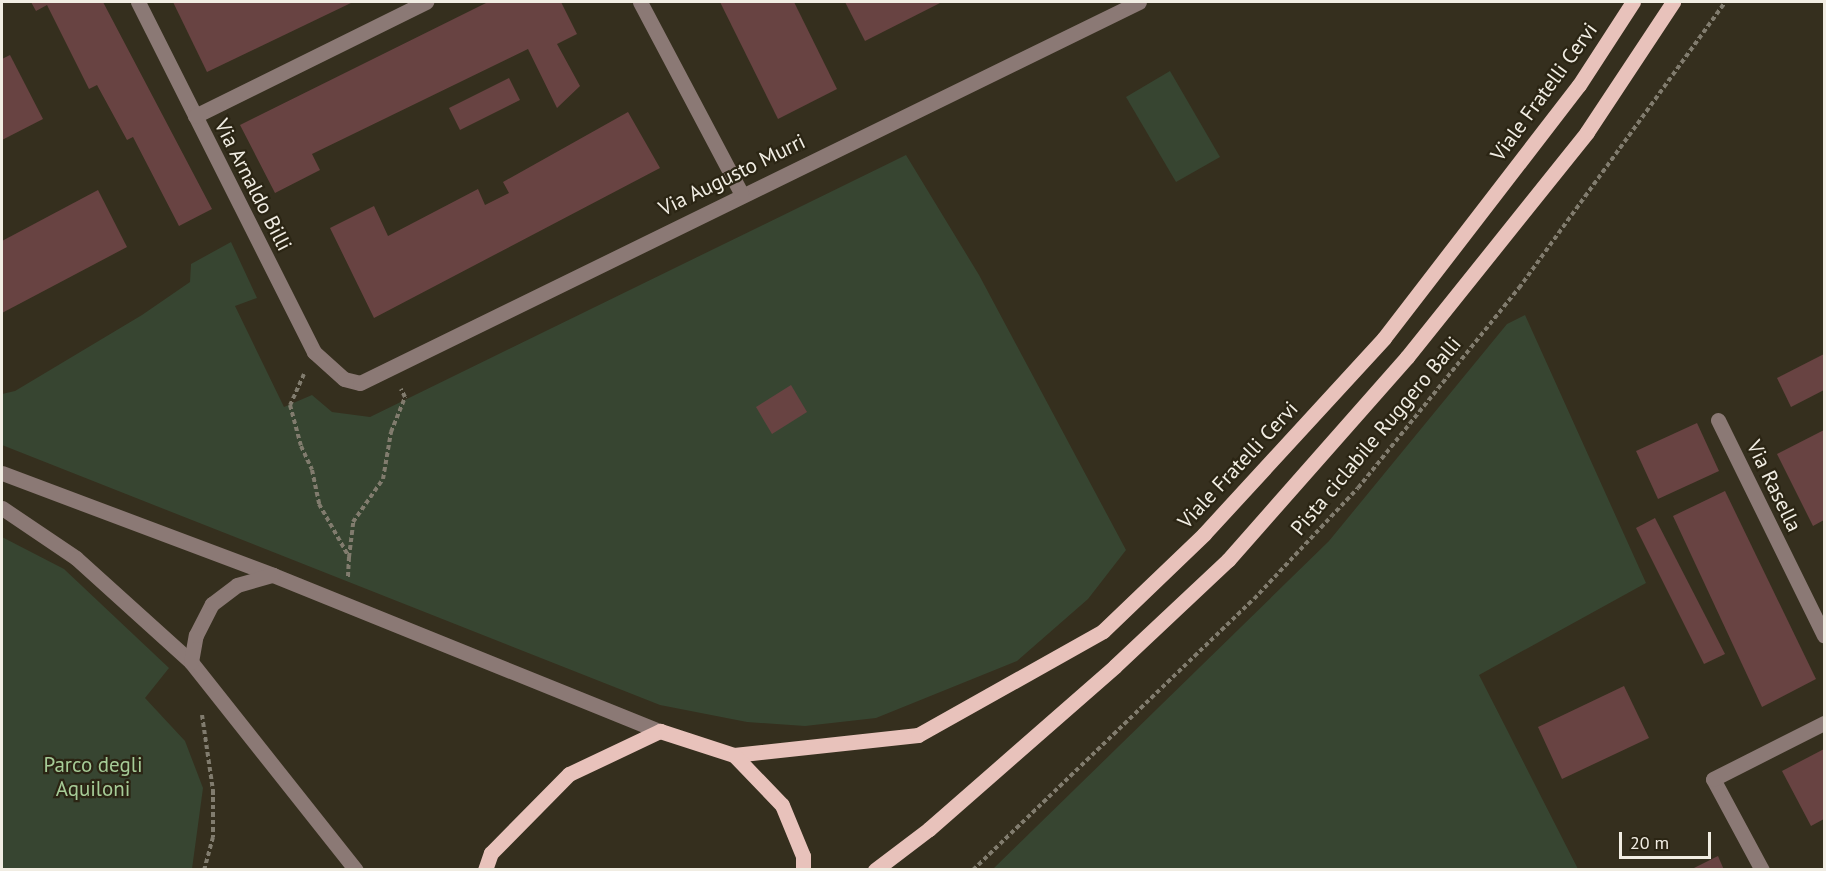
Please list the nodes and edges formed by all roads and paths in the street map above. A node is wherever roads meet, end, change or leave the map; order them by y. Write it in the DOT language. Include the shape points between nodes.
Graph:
graph roads {
  1 [pos="138,2"];
  2 [pos="426,2"];
  3 [pos="639,2"];
  4 [pos="1140,2"];
  5 [pos="1633,2"];
  6 [pos="1673,2"];
  7 [pos="1725,2"];
  8 [pos="195,116"];
  9 [pos="741,193"];
  10 [pos="314,352"];
  11 [pos="393,370"];
  12 [pos="344,379"];
  13 [pos="1718,420"];
  14 [pos="2,473"];
  15 [pos="2,508"];
  16 [pos="349,557"];
  17 [pos="273,575"];
  18 [pos="339,602"];
  19 [pos="1824,635"];
  20 [pos="191,662"];
  21 [pos="200,704"];
  22 [pos="1824,723"];
  23 [pos="660,731"];
  24 [pos="734,755"];
  25 [pos="204,870"];
  26 [pos="356,870"];
  27 [pos="485,870"];
  28 [pos="803,870"];
  29 [pos="875,870"];
  30 [pos="973,870"];
  31 [pos="1762,870"];
  1 -- 8 [label="street, Via Arnaldo Billi"];
  2 -- 8 [label="street"];
  3 -- 9 [label="street"];
  4 -- 9 [label="street, Via Augusto Murri"];
  5 -- 24 [label="main road, Viale Fratelli Cervi" via="1579,85 1384,338 1204,534 1103,631 918,735"];
  6 -- 29 [label="main road" via="1587,132 1407,357 1228,560 1088,690 929,829"];
  7 -- 30 [label="path, Pista ciclabile Ruggero Balli" via="1519,288 1358,488 1254,599"];
  8 -- 10 [label="street, Via Arnaldo Billi"];
  9 -- 11 [label="street, Via Augusto Murri"];
  10 -- 12 [label="street, Via Arnaldo Billi"];
  10 -- 16 [label="path" via="290,405 319,504"];
  11 -- 12 [label="street, Via Augusto Murri" via="360,383"];
  11 -- 16 [label="path" via="405,397 390,432 383,479 353,522"];
  13 -- 19 [label="street, Via Rasella"];
  14 -- 17 [label="street"];
  15 -- 20 [label="street" via="75,558"];
  16 -- 18 [label="path" via="347,584"];
  17 -- 18 [label="street"];
  17 -- 20 [label="street" via="237,585 212,604 196,635"];
  18 -- 23 [label="street"];
  20 -- 26 [label="street"];
  21 -- 25 [label="path" via="211,756 213,790 213,837"];
  22 -- 31 [label="street" via="1713,780"];
  23 -- 24 [label="main road, Viale Fratelli Cervi"];
  23 -- 27 [label="main road" via="569,774 491,853"];
  24 -- 28 [label="main road, Viale Fratelli Cervi" via="782,805 802,856"];
}
